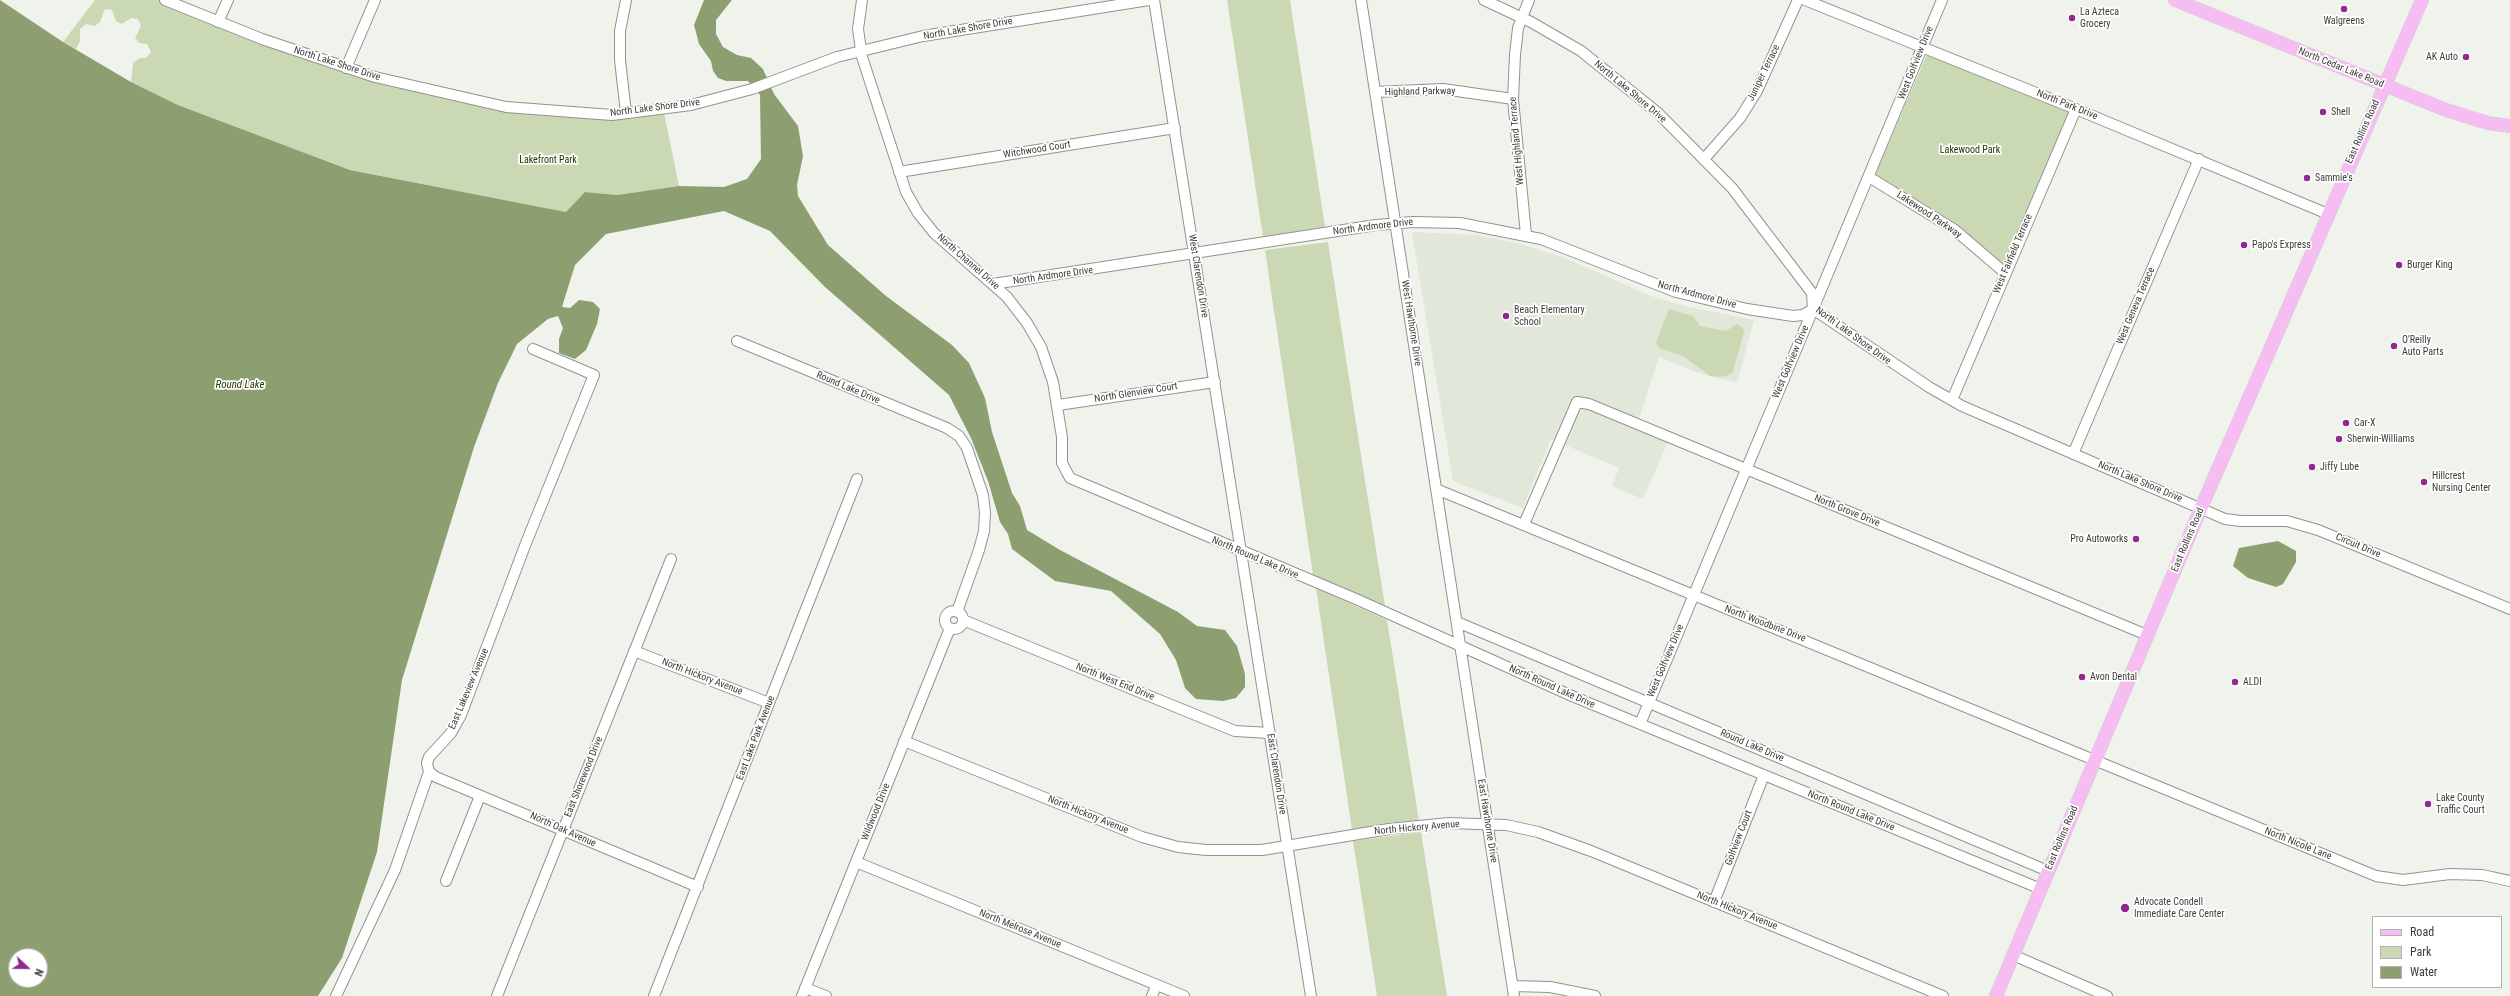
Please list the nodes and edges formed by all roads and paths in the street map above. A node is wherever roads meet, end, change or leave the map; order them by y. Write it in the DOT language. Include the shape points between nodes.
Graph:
graph roads {
  1 [pos="165,0"];
  2 [pos="228,0"];
  3 [pos="375,0"];
  4 [pos="626,0"];
  5 [pos="862,0"];
  6 [pos="1149,0"];
  7 [pos="1154,0"];
  8 [pos="1361,0"];
  9 [pos="1484,0"];
  10 [pos="1529,0"];
  11 [pos="1798,0"];
  12 [pos="1805,0"];
  13 [pos="1942,0"];
  14 [pos="2175,0"];
  15 [pos="2422,0"];
  16 [pos="1521,17"];
  17 [pos="218,22"];
  18 [pos="1922,47"];
  19 [pos="861,50"];
  20 [pos="346,68"];
  21 [pos="2384,86"];
  22 [pos="1375,92"];
  23 [pos="1513,99"];
  24 [pos="2076,108"];
  25 [pos="626,113"];
  26 [pos="2510,126"];
  27 [pos="1175,128"];
  28 [pos="1704,159"];
  29 [pos="2199,159"];
  30 [pos="899,172"];
  31 [pos="1869,177"];
  32 [pos="2328,214"];
  33 [pos="1395,223"];
  34 [pos="1526,235"];
  35 [pos="1195,254"];
  36 [pos="2005,273"];
  37 [pos="993,284"];
  38 [pos="1813,309"];
  39 [pos="737,341"];
  40 [pos="533,349"];
  41 [pos="1215,382"];
  42 [pos="1952,400"];
  43 [pos="1058,405"];
  44 [pos="959,436"];
  45 [pos="2072,454"];
  46 [pos="1746,469"];
  47 [pos="1068,476"];
  48 [pos="857,479"];
  49 [pos="1436,489"];
  50 [pos="2201,508"];
  51 [pos="1524,524"];
  52 [pos="1241,552"];
  53 [pos="671,559"];
  54 [pos="1693,596"];
  55 [pos="2510,609"];
  56 [pos="960,616"];
  57 [pos="1457,622"];
  58 [pos="950,628"];
  59 [pos="2147,635"];
  60 [pos="1460,647"];
  61 [pos="634,652"];
  62 [pos="769,703"];
  63 [pos="1649,703"];
  64 [pos="1640,724"];
  65 [pos="1270,733"];
  66 [pos="904,741"];
  67 [pos="2094,762"];
  68 [pos="430,772"];
  69 [pos="1764,775"];
  70 [pos="480,796"];
  71 [pos="1488,824"];
  72 [pos="563,830"];
  73 [pos="1288,846"];
  74 [pos="856,862"];
  75 [pos="2048,871"];
  76 [pos="446,881"];
  77 [pos="2510,881"];
  78 [pos="698,887"];
  79 [pos="2041,889"];
  80 [pos="1714,902"];
  81 [pos="2013,955"];
  82 [pos="1156,986"];
  83 [pos="1514,991"];
  84 [pos="804,992"];
  85 [pos="336,996"];
  86 [pos="497,996"];
  87 [pos="654,996"];
  88 [pos="826,996"];
  89 [pos="1152,996"];
  90 [pos="1184,996"];
  91 [pos="1311,996"];
  92 [pos="1595,996"];
  93 [pos="1943,996"];
  94 [pos="1996,996"];
  95 [pos="2107,996"];
  1 -- 17 [label="street, North Lake Shore Drive"];
  2 -- 17 [label="street"];
  3 -- 20 [label="street"];
  4 -- 25 [label="street" via="620,30 620,60"];
  5 -- 19 [label="street, North Channel Drive" via="858,29"];
  6 -- 19 [label="street, North Lake Shore Drive" via="931,35"];
  7 -- 27 [label="street, West Clarendon Drive"];
  8 -- 22 [label="street, West Hawthorne Drive"];
  9 -- 16 [label="street, North Lake Shore Drive"];
  10 -- 16 [label="street, West Highland Terrace"];
  11 -- 28 [label="street, Juniper Terrace" via="1757,91 1740,118"];
  12 -- 18 [label="street, North Park Drive"];
  13 -- 18 [label="street, West Golfview Drive"];
  14 -- 21 [label="main road, North Cedar Lake Road"];
  15 -- 21 [label="main road, East Rollins Road"];
  16 -- 23 [label="street, West Highland Terrace" via="1515,55"];
  16 -- 28 [label="street, North Lake Shore Drive" via="1581,51 1658,113"];
  17 -- 20 [label="street, North Lake Shore Drive"];
  18 -- 24 [label="street, North Park Drive"];
  18 -- 31 [label="street, West Golfview Drive"];
  19 -- 25 [label="street, North Lake Shore Drive" via="752,89 691,105"];
  19 -- 30 [label="street, North Channel Drive"];
  20 -- 25 [label="street, North Lake Shore Drive" via="506,107 569,113"];
  21 -- 26 [label="main road, North Cedar Lake Road" via="2488,123"];
  21 -- 32 [label="main road, East Rollins Road"];
  22 -- 23 [label="street, Highland Parkway" via="1443,89"];
  22 -- 33 [label="street, West Hawthorne Drive"];
  23 -- 34 [label="street, West Highland Terrace"];
  24 -- 29 [label="street, North Park Drive"];
  24 -- 36 [label="street, West Fairfield Terrace"];
  27 -- 30 [label="street, Witchwood Court"];
  27 -- 35 [label="street, West Clarendon Drive"];
  28 -- 38 [label="street, North Lake Shore Drive" via="1732,188 1812,293"];
  29 -- 32 [label="street, North Park Drive"];
  29 -- 45 [label="street, West Geneva Terrace"];
  30 -- 37 [label="street, North Channel Drive" via="906,192 918,213 934,233"];
  31 -- 36 [label="street, Lakewood Parkway" via="1955,230"];
  31 -- 38 [label="street, West Golfview Drive"];
  32 -- 50 [label="main road, East Rollins Road"];
  33 -- 34 [label="street, North Ardmore Drive" via="1460,223"];
  33 -- 35 [label="street, North Ardmore Drive"];
  33 -- 49 [label="street, West Hawthorne Drive"];
  34 -- 38 [label="street, North Ardmore Drive" via="1574,250 1676,292 1747,309 1793,316 1803,315"];
  35 -- 37 [label="street, North Ardmore Drive"];
  35 -- 41 [label="street, West Clarendon Drive"];
  36 -- 42 [label="street, West Fairfield Terrace"];
  37 -- 43 [label="street, North Channel Drive" via="1011,302 1041,347"];
  38 -- 42 [label="street, North Lake Shore Drive" via="1888,361"];
  38 -- 46 [label="street, West Golfview Drive"];
  39 -- 44 [label="street, Round Lake Drive" via="947,428"];
  40 -- 68 [label="street, East Lakeview Avenue" via="594,375 526,543 461,715 451,733 429,758 427,764"];
  41 -- 43 [label="street, North Glenview Court"];
  41 -- 52 [label="street, West Clarendon Drive"];
  42 -- 45 [label="street, North Lake Shore Drive"];
  43 -- 47 [label="street, North Channel Drive" via="1062,463"];
  44 -- 56 [label="street, Wildwood Drive" via="967,448 983,495 985,513 984,531"];
  45 -- 50 [label="street, North Lake Shore Drive"];
  46 -- 51 [label="street, North Grove Drive" via="1589,404 1577,402"];
  46 -- 54 [label="street, West Golfview Drive"];
  46 -- 59 [label="street, North Grove Drive"];
  47 -- 52 [label="street, North Round Lake Drive" via="1081,485"];
  48 -- 62 [label="street, East Lake Park Avenue"];
  49 -- 51 [label="street, North Woodbine Drive"];
  49 -- 57 [label="street, West Hawthorne Drive"];
  50 -- 55 [label="street, Circuit Drive" via="2225,519 2286,521 2318,530"];
  50 -- 59 [label="main road, East Rollins Road"];
  51 -- 54 [label="street, North Woodbine Drive"];
  52 -- 60 [label="street, North Round Lake Drive" via="1356,599"];
  52 -- 65 [label="street, East Clarendon Drive"];
  53 -- 61 [label="street, East Shorewood Drive"];
  54 -- 63 [label="street, West Golfview Drive"];
  54 -- 67 [label="street, North Woodbine Drive" via="1801,638"];
  56 -- 58 [label="street" via="957,628"];
  56 -- 58 [label="street, Wildwood Drive" via="950,612 946,617 946,624"];
  56 -- 65 [label="street, North West End Drive" via="1236,731"];
  57 -- 60 [label="street, West Hawthorne Drive"];
  57 -- 63 [label="street, Round Lake Drive"];
  58 -- 66 [label="street, Wildwood Drive"];
  59 -- 67 [label="main road, East Rollins Road"];
  60 -- 64 [label="street, North Round Lake Drive"];
  60 -- 71 [label="street, East Hawthorne Drive"];
  61 -- 62 [label="street, North Hickory Avenue"];
  61 -- 72 [label="street, East Shorewood Drive"];
  62 -- 78 [label="street, East Lake Park Avenue"];
  63 -- 64 [label="street, West Golfview Drive"];
  63 -- 75 [label="street, Round Lake Drive"];
  64 -- 69 [label="street, North Round Lake Drive"];
  65 -- 73 [label="street, East Clarendon Drive"];
  66 -- 73 [label="street, North Hickory Avenue" via="1142,837 1178,847 1262,850"];
  66 -- 74 [label="street, Wildwood Drive"];
  67 -- 75 [label="main road, East Rollins Road"];
  67 -- 77 [label="street, North Nicole Lane" via="2376,876 2403,880 2450,874 2482,875"];
  68 -- 70 [label="street, North Oak Avenue"];
  68 -- 85 [label="street, East Lakeview Avenue" via="395,870"];
  69 -- 79 [label="street, North Round Lake Drive"];
  69 -- 80 [label="street, Golfview Court"];
  70 -- 72 [label="street, North Oak Avenue"];
  70 -- 76 [label="street"];
  71 -- 73 [label="street, North Hickory Avenue" via="1388,829"];
  71 -- 80 [label="street, North Hickory Avenue" via="1538,832"];
  71 -- 83 [label="street, East Hawthorne Drive"];
  72 -- 78 [label="street, North Oak Avenue"];
  72 -- 86 [label="street, East Shorewood Drive"];
  73 -- 91 [label="street, East Clarendon Drive"];
  74 -- 82 [label="street, North Melrose Avenue"];
  74 -- 84 [label="street, Wildwood Drive"];
  75 -- 79 [label="main road, East Rollins Road"];
  78 -- 87 [label="street, East Lake Park Avenue"];
  79 -- 81 [label="main road, East Rollins Road"];
  80 -- 93 [label="street, North Hickory Avenue"];
  81 -- 94 [label="main road, East Rollins Road"];
  81 -- 95 [label="street"];
  82 -- 89 [label="street"];
  82 -- 90 [label="street, North Melrose Avenue"];
  83 -- 92 [label="street" via="1550,987"];
  84 -- 88 [label="street"];
}
